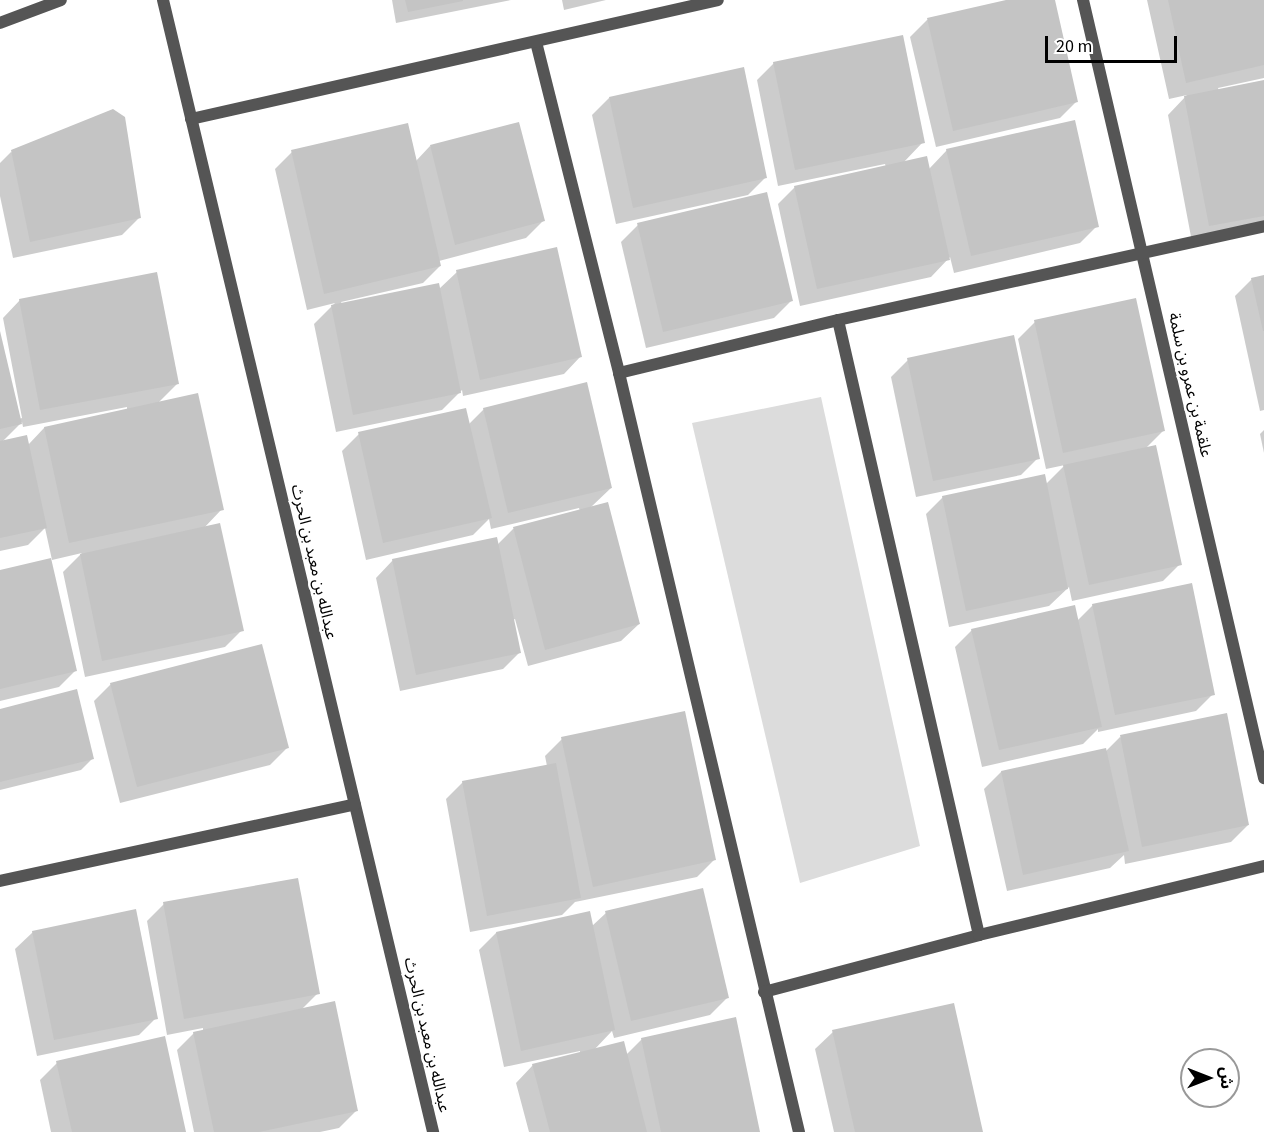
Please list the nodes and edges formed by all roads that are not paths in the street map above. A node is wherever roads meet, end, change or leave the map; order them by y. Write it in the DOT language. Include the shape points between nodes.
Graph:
graph roads {
  1 [pos="61,0"];
  2 [pos="163,0"];
  3 [pos="718,0"];
  4 [pos="1083,0"];
  5 [pos="0,23"];
  6 [pos="536,42"];
  7 [pos="191,120"];
  8 [pos="1264,226"];
  9 [pos="1142,255"];
  10 [pos="838,320"];
  11 [pos="619,373"];
  12 [pos="1264,778"];
  13 [pos="355,804"];
  14 [pos="1264,866"];
  15 [pos="0,881"];
  16 [pos="979,935"];
  17 [pos="764,992"];
  18 [pos="433,1132"];
  19 [pos="799,1132"];
  1 -- 5 [label="street"];
  2 -- 7 [label="street, عبدالله بن معبد بن الحرث"];
  3 -- 6 [label="street"];
  4 -- 9 [label="street, علقمة بن عمرو بن سلمة"];
  6 -- 7 [label="street"];
  6 -- 11 [label="street"];
  7 -- 13 [label="street, عبدالله بن معبد بن الحرث"];
  8 -- 9 [label="street"];
  9 -- 10 [label="street"];
  9 -- 12 [label="street, علقمة بن عمرو بن سلمة"];
  10 -- 11 [label="street"];
  10 -- 16 [label="street"];
  11 -- 17 [label="street"];
  13 -- 15 [label="street"];
  13 -- 18 [label="street, عبدالله بن معبد بن الحرث"];
  14 -- 16 [label="street"];
  16 -- 17 [label="street"];
  17 -- 19 [label="street"];
}
